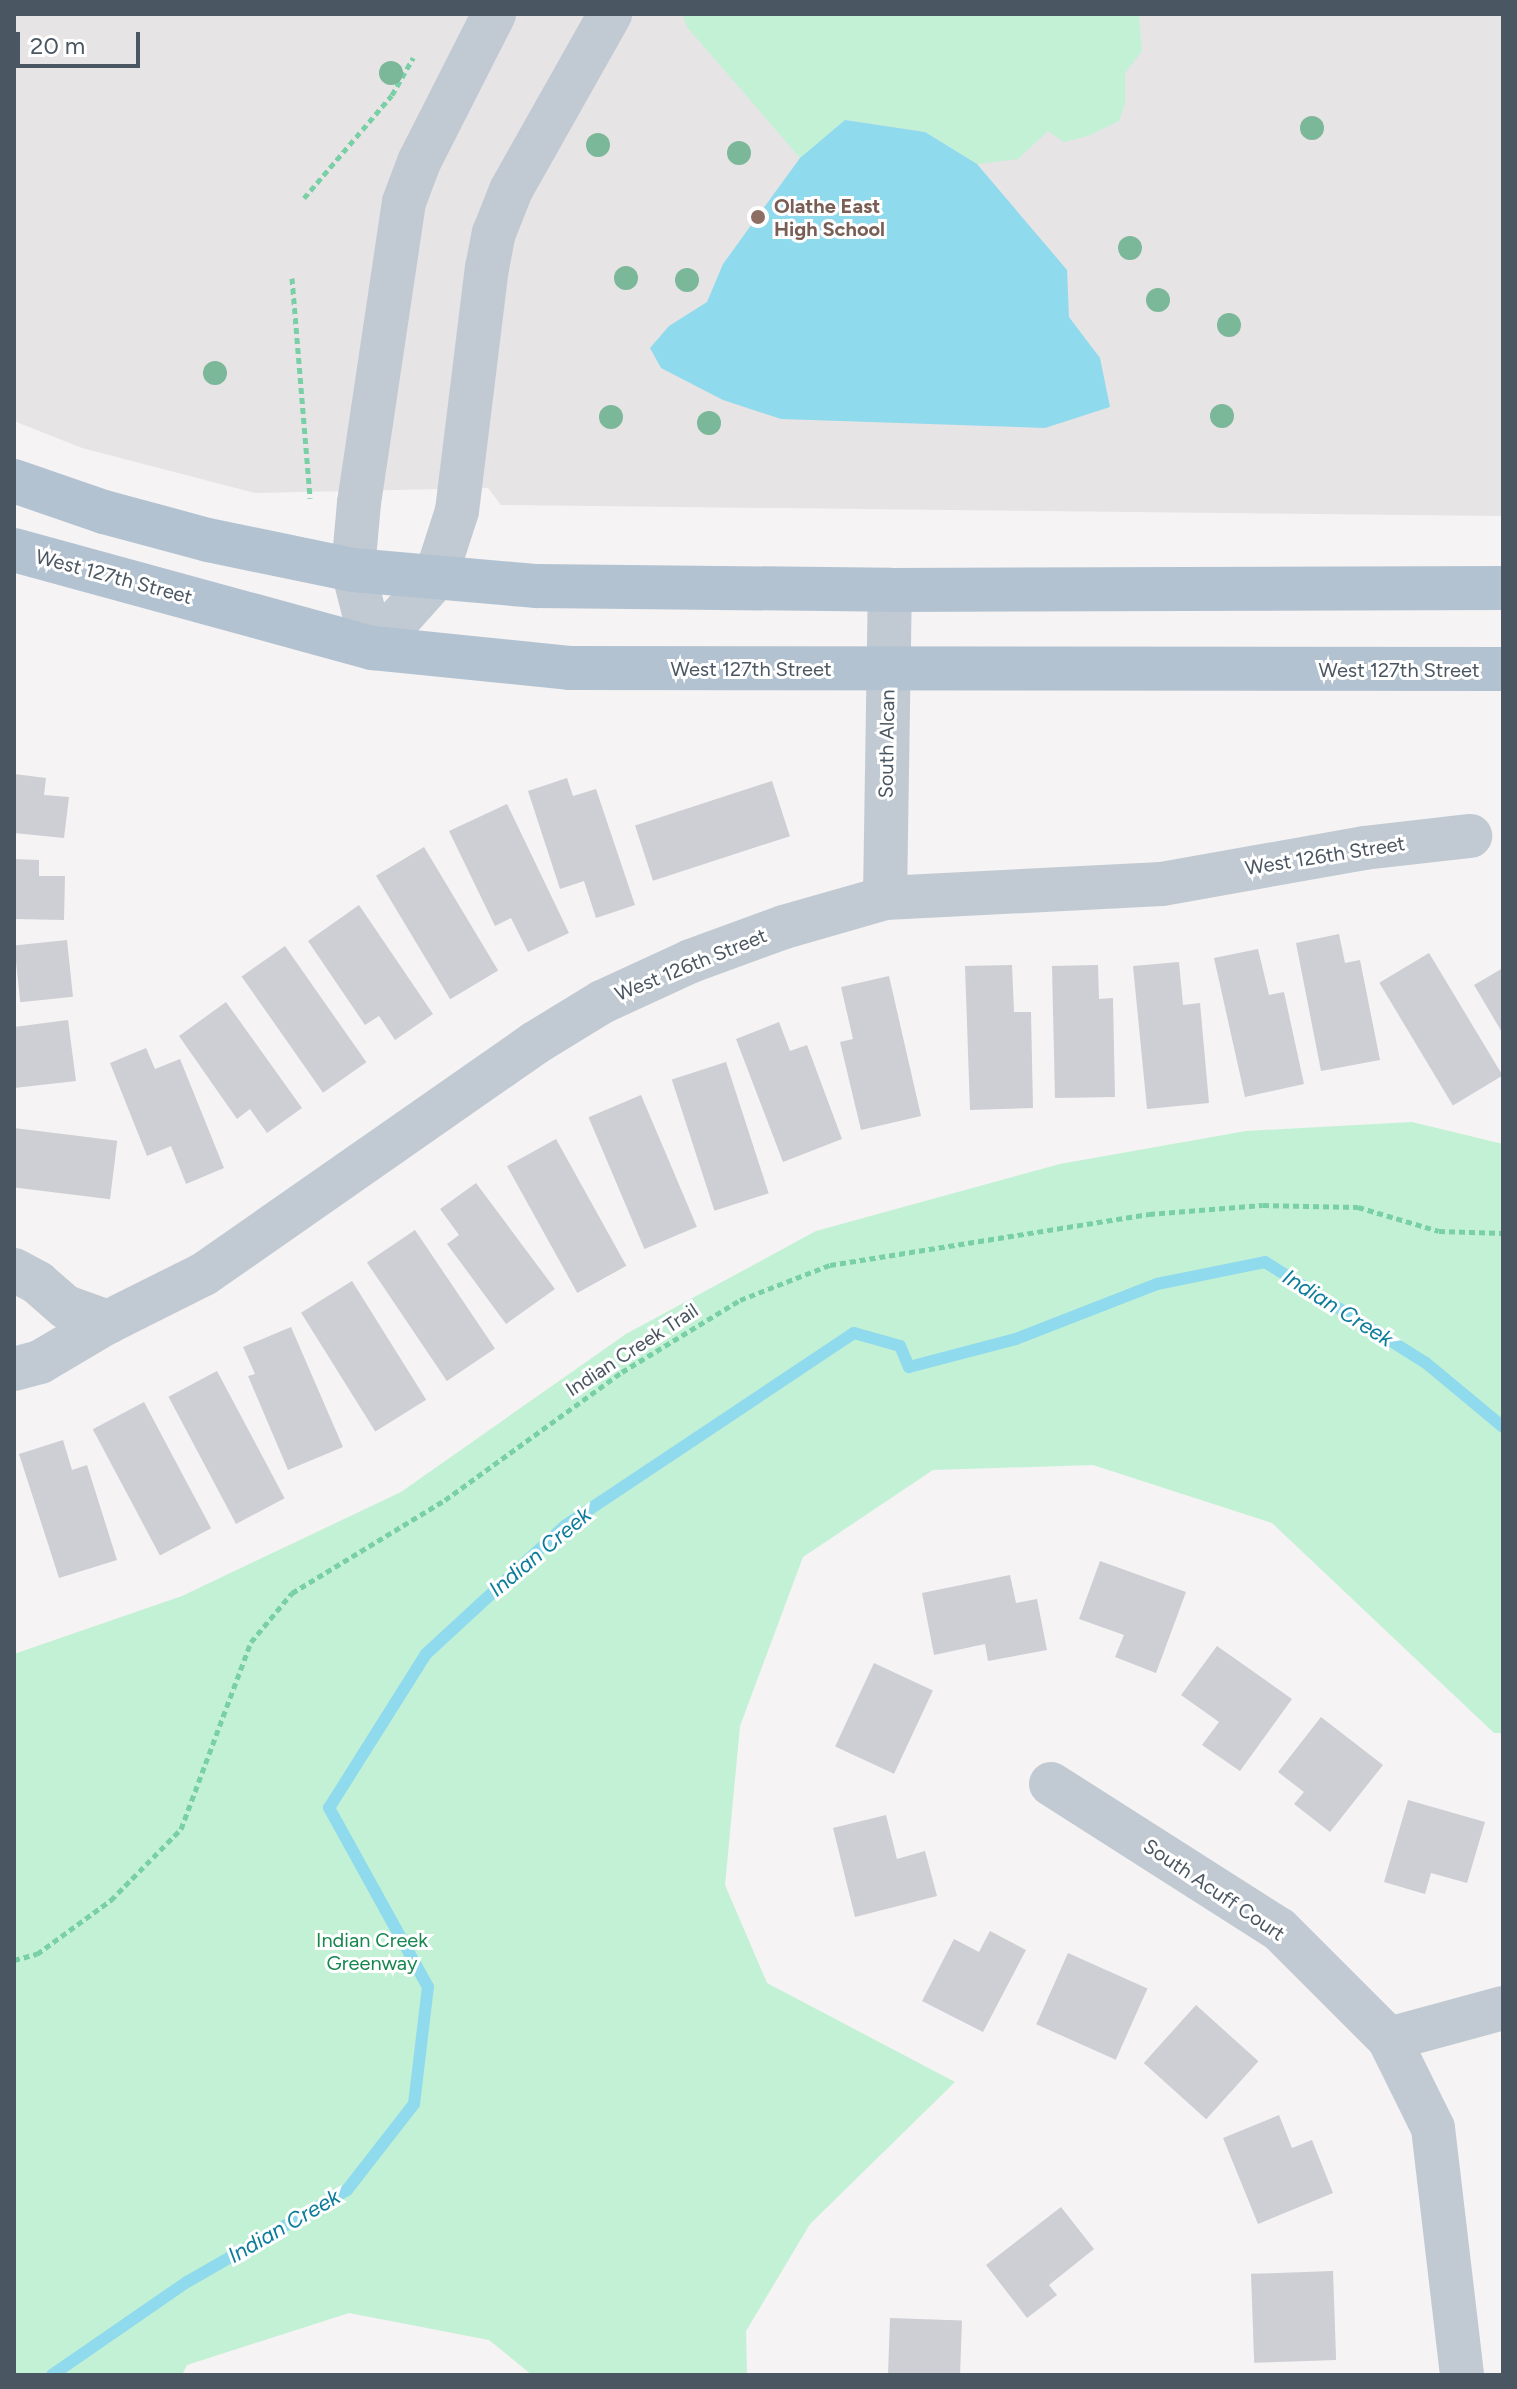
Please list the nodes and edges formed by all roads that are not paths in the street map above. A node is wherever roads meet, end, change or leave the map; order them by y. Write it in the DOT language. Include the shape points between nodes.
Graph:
graph roads {
  1 [pos="494,14"];
  2 [pos="610,14"];
  3 [pos="14,481"];
  4 [pos="14,550"];
  5 [pos="353,570"];
  6 [pos="435,579"];
  7 [pos="1503,588"];
  8 [pos="890,590"];
  9 [pos="373,648"];
  10 [pos="888,669"];
  11 [pos="1503,669"];
  12 [pos="1470,836"];
  13 [pos="885,898"];
  14 [pos="14,1270"];
  15 [pos="108,1322"];
  16 [pos="14,1369"];
  17 [pos="1051,1784"];
  18 [pos="1503,2008"];
  19 [pos="1389,2039"];
  20 [pos="1462,2375"];
  1 -- 5 [label="street" via="425,148 404,202"];
  2 -- 6 [label="street" via="511,190 494,233 457,511"];
  3 -- 5 [label="main road" via="163,528"];
  4 -- 9 [label="main road, West 127th Street"];
  5 -- 6 [label="main road"];
  5 -- 9 [label="street"];
  6 -- 8 [label="main road" via="537,586"];
  6 -- 9 [label="street"];
  7 -- 8 [label="main road"];
  8 -- 10 [label="street, South Alcan"];
  9 -- 10 [label="main road, West 127th Street" via="569,668"];
  10 -- 11 [label="main road, West 127th Street"];
  10 -- 13 [label="street, South Alcan"];
  12 -- 13 [label="street, West 126th Street" via="1364,848 1162,884"];
  13 -- 15 [label="street, West 126th Street" via="691,961 602,1002 204,1274"];
  14 -- 15 [label="street" via="66,1307"];
  15 -- 16 [label="street, West 126th Street" via="40,1362"];
  17 -- 19 [label="street, South Acuff Court" via="1279,1929"];
  18 -- 19 [label="street"];
  19 -- 20 [label="street, South Acuff Court" via="1433,2128"];
}
